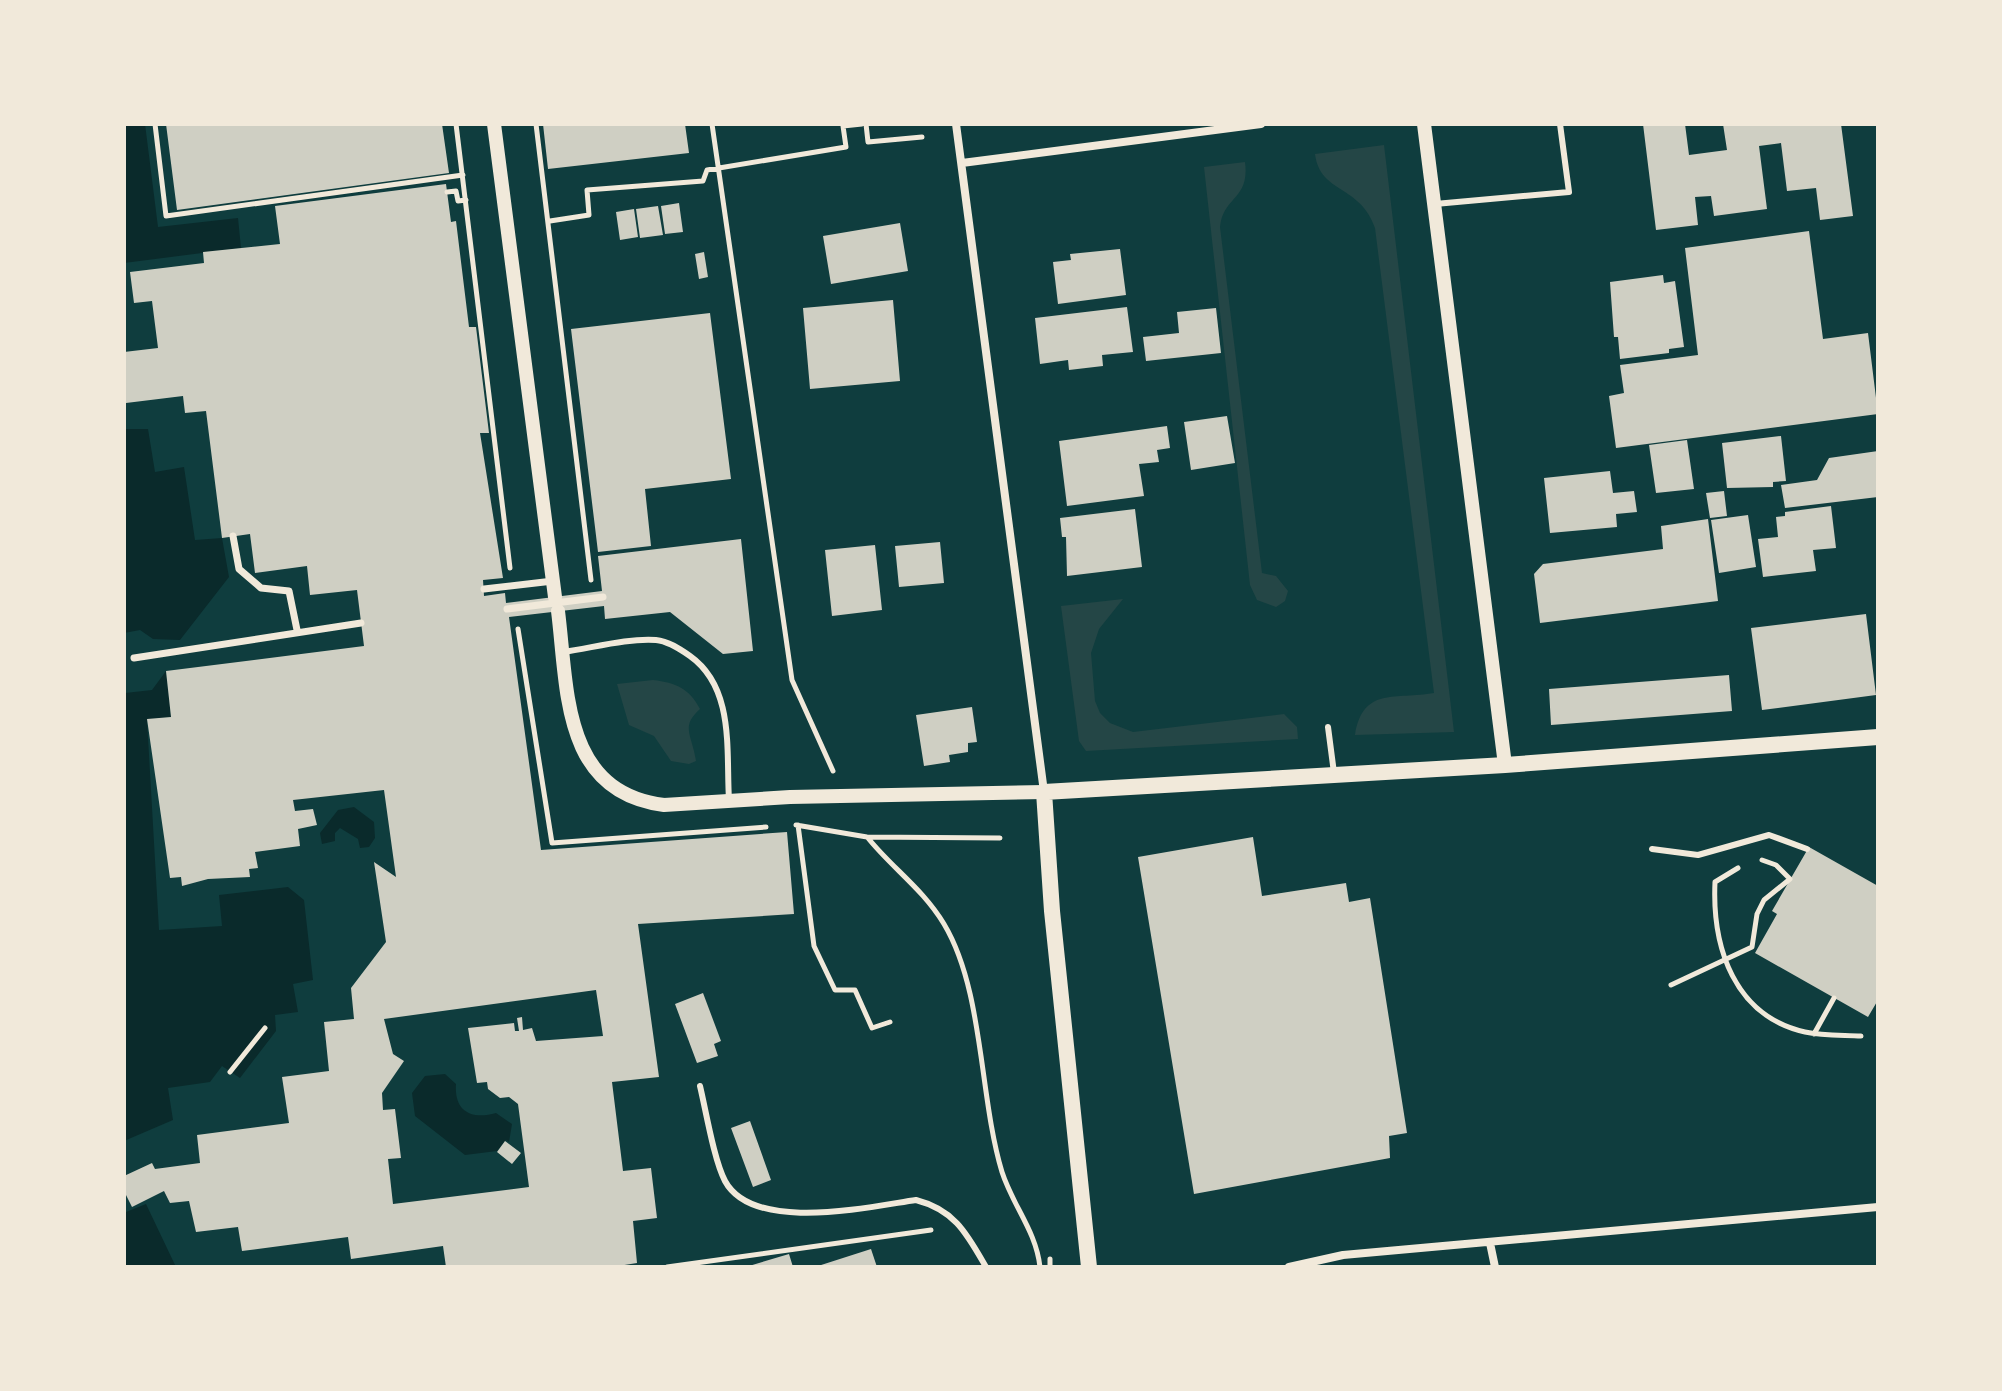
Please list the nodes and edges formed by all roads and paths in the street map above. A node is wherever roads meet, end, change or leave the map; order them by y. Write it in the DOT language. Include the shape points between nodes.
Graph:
graph roads {
  1 [pos="155,124"];
  2 [pos="456,124"];
  3 [pos="494,124"];
  4 [pos="536,124"];
  5 [pos="712,124"];
  6 [pos="864,124"];
  7 [pos="956,124"];
  8 [pos="1261,124"];
  9 [pos="1424,124"];
  10 [pos="1560,124"];
  11 [pos="922,137"];
  12 [pos="962,163"];
  13 [pos="716,169"];
  14 [pos="463,175"];
  15 [pos="447,192"];
  16 [pos="466,200"];
  17 [pos="1435,204"];
  18 [pos="550,221"];
  19 [pos="233,536"];
  20 [pos="512,586"];
  21 [pos="484,589"];
  22 [pos="592,592"];
  23 [pos="556,596"];
  24 [pos="603,597"];
  25 [pos="507,609"];
  26 [pos="361,623"];
  27 [pos="297,630"];
  28 [pos="563,652"];
  29 [pos="134,658"];
  30 [pos="1328,727"];
  31 [pos="1878,737"];
  32 [pos="1505,765"];
  33 [pos="834,771"];
  34 [pos="1334,773"];
  35 [pos="1044,792"];
  36 [pos="729,800"];
  37 [pos="798,825"];
  38 [pos="1000,838"];
  39 [pos="560,842"];
  40 [pos="561,849"];
  41 [pos="1652,849"];
  42 [pos="1807,849"];
  43 [pos="1724,962"];
  44 [pos="1671,985"];
  45 [pos="1834,998"];
  46 [pos="890,1022"];
  47 [pos="265,1028"];
  48 [pos="1814,1034"];
  49 [pos="1861,1036"];
  50 [pos="230,1072"];
  51 [pos="700,1086"];
  52 [pos="1878,1207"];
  53 [pos="961,1227"];
  54 [pos="1490,1243"];
  55 [pos="1050,1259"];
  56 [pos="667,1267"];
  57 [pos="986,1267"];
  58 [pos="1040,1267"];
  59 [pos="1050,1267"];
  60 [pos="1089,1267"];
  61 [pos="1289,1267"];
  62 [pos="1495,1267"];
  1 -- 14 [label="path" via="166,216"];
  2 -- 14 [label="path"];
  3 -- 23 [label="street"];
  4 -- 18 [label="path"];
  5 -- 13 [label="path"];
  6 -- 11 [label="path" via="868,142"];
  6 -- 13 [label="path" via="843,126 846,147"];
  7 -- 12 [label="street"];
  8 -- 12 [label="street"];
  9 -- 17 [label="street"];
  10 -- 17 [label="lane" via="1569,192"];
  12 -- 35 [label="street"];
  13 -- 18 [label="path" via="707,170 703,181 587,190 589,215"];
  13 -- 33 [label="path" via="792,680"];
  14 -- 16 [label="path"];
  15 -- 16 [label="path" via="456,191 458,201"];
  16 -- 20 [label="path"];
  17 -- 32 [label="street"];
  18 -- 22 [label="path"];
  19 -- 27 [label="street" via="239,569 261,588 289,591"];
  20 -- 21 [label="street"];
  20 -- 23 [label="street"];
  23 -- 28 [label="street"];
  24 -- 25 [label="street"];
  26 -- 27 [label="street"];
  27 -- 29 [label="street"];
  28 -- 36 [label="street" via="574,730 584,756 614,787 664,805"];
  28 -- 36 [label="lane" via="657,640 679,647 697,661 721,698"];
  30 -- 34 [label="lane"];
  31 -- 32 [label="main road"];
  32 -- 34 [label="main road"];
  34 -- 35 [label="main road"];
  35 -- 36 [label="street"];
  35 -- 60 [label="main road"];
  37 -- 46 [label="path" via="814,946 835,990 855,990 872,1028"];
  38 -- 58 [label="path" via="867,837 916,885 951,940 961,965 1002,1171 1037,1244"];
  39 -- 40 [label="path"];
  41 -- 42 [label="lane" via="1698,855 1769,835"];
  43 -- 43 [label="path" via="1750,950 1764,900 1790,879 1776,865 1749,862 1715,882 1717,939"];
  43 -- 44 [label="path"];
  43 -- 48 [label="path" via="1743,995 1763,1013"];
  45 -- 48 [label="path"];
  47 -- 50 [label="path"];
  48 -- 49 [label="path"];
  51 -- 53 [label="lane" via="725,1181 742,1199 765,1210 790,1213 916,1200 935,1205"];
  52 -- 54 [label="street"];
  53 -- 56 [label="path"];
  53 -- 57 [label="lane"];
  54 -- 61 [label="street" via="1343,1255"];
  54 -- 62 [label="street"];
  55 -- 59 [label="path"];
}
